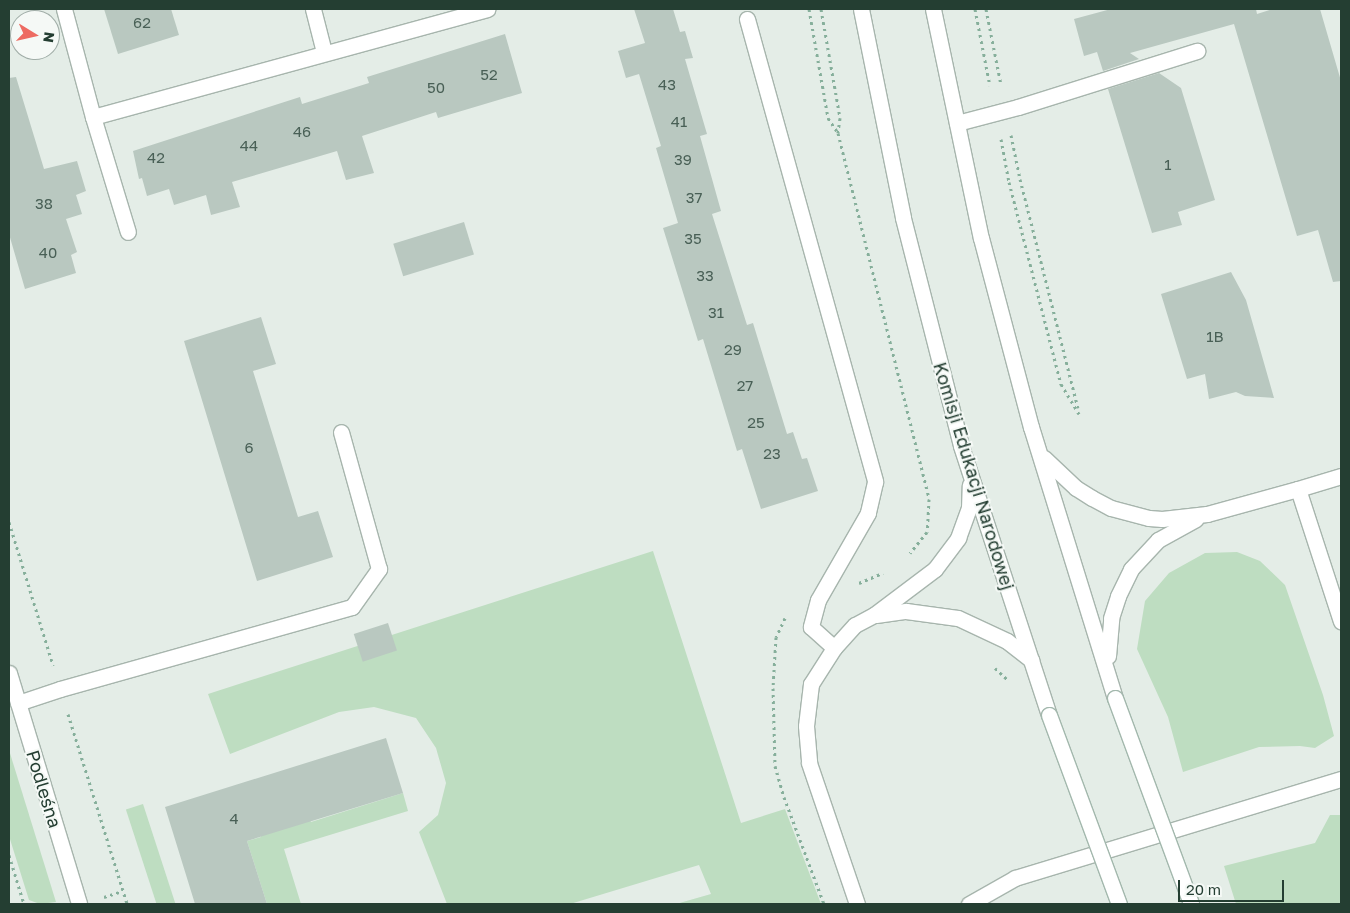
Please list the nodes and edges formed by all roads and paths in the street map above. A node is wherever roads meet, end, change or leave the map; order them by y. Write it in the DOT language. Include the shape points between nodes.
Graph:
graph roads {
  1 [pos="64,9"];
  2 [pos="313,9"];
  3 [pos="488,9"];
  4 [pos="809,9"];
  5 [pos="821,9"];
  6 [pos="861,9"];
  7 [pos="933,9"];
  8 [pos="975,9"];
  9 [pos="986,9"];
  10 [pos="747,18"];
  11 [pos="1197,51"];
  12 [pos="324,52"];
  13 [pos="1001,111"];
  14 [pos="92,118"];
  15 [pos="957,122"];
  16 [pos="838,133"];
  17 [pos="128,232"];
  18 [pos="341,432"];
  19 [pos="1041,455"];
  20 [pos="970,474"];
  21 [pos="1341,476"];
  22 [pos="1298,490"];
  23 [pos="1207,514"];
  24 [pos="906,557"];
  25 [pos="874,615"];
  26 [pos="1341,621"];
  27 [pos="834,648"];
  28 [pos="1032,661"];
  29 [pos="993,666"];
  30 [pos="1108,670"];
  31 [pos="9,673"];
  32 [pos="1010,682"];
  33 [pos="18,703"];
  34 [pos="1341,779"];
  35 [pos="9,855"];
  36 [pos="24,904"];
  37 [pos="79,904"];
  38 [pos="857,904"];
  39 [pos="969,904"];
  40 [pos="1119,904"];
  41 [pos="1191,904"];
  1 -- 14 [label="main road"];
  2 -- 12 [label="main road"];
  3 -- 12 [label="main road"];
  4 -- 16 [label="path" via="828,118"];
  5 -- 16 [label="path" via="840,118"];
  6 -- 20 [label="main road, Komisji Edukacji Narodowej" via="903,218"];
  7 -- 15 [label="main road"];
  8 -- 13 [label="path"];
  9 -- 13 [label="path"];
  10 -- 27 [label="main road" via="875,482 868,513 818,600 811,626"];
  11 -- 13 [label="main road"];
  12 -- 14 [label="main road"];
  13 -- 13 [label="path" via="1009,182 1061,384 1079,414"];
  13 -- 15 [label="main road"];
  14 -- 17 [label="main road"];
  15 -- 19 [label="main road" via="981,238"];
  16 -- 24 [label="path" via="929,500 927,532"];
  18 -- 33 [label="main road" via="379,569 352,607"];
  19 -- 23 [label="main road" via="1076,488 1111,508 1162,519"];
  19 -- 30 [label="main road"];
  20 -- 25 [label="main road" via="969,508 953,545 935,569"];
  20 -- 28 [label="main road, Komisji Edukacji Narodowej"];
  21 -- 22 [label="main road"];
  22 -- 23 [label="main road"];
  22 -- 26 [label="main road"];
  23 -- 30 [label="main road" via="1158,540 1131,569 1111,618"];
  25 -- 27 [label="main road" via="855,626"];
  25 -- 28 [label="main road" via="906,611 958,618 993,633 1021,650"];
  27 -- 38 [label="main road" via="811,684 806,726 809,763"];
  28 -- 40 [label="main road, Komisji Edukacji Narodowej, bridge"];
  29 -- 32 [label="path"];
  30 -- 41 [label="main road, bridge" via="1115,698"];
  31 -- 33 [label="main road, Podleśna"];
  33 -- 37 [label="main road, Podleśna"];
  34 -- 39 [label="main road" via="1015,878"];
  35 -- 36 [label="path"];
}
